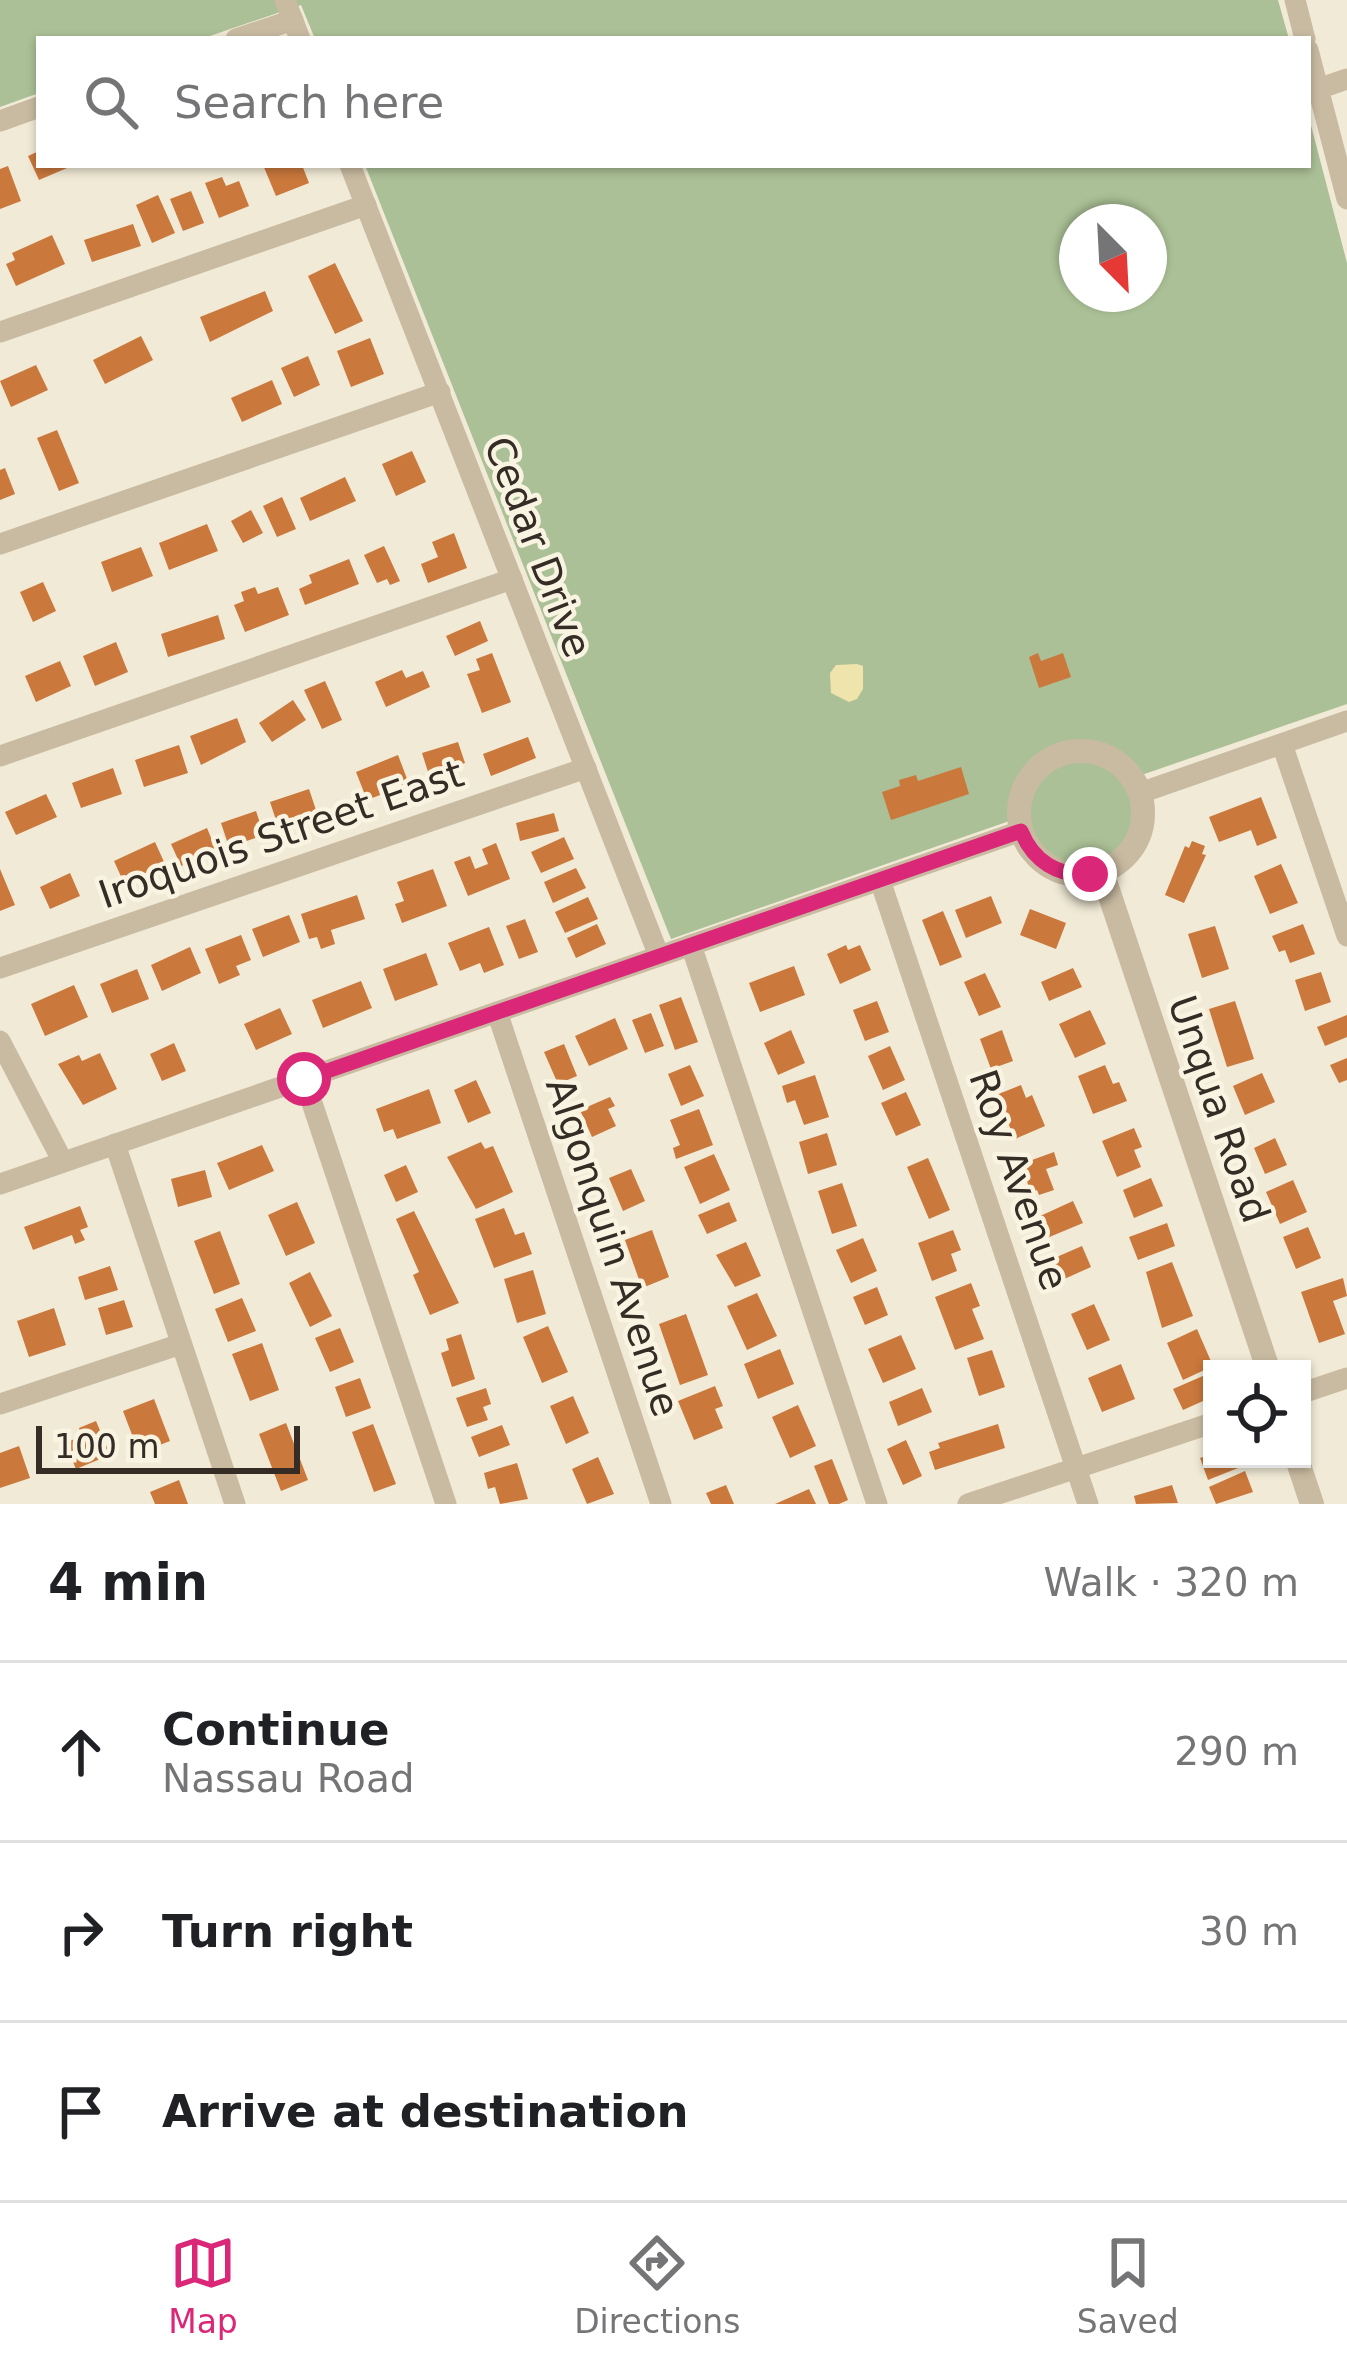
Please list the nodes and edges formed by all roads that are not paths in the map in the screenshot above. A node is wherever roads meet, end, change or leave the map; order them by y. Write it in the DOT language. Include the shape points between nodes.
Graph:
graph roads {
  1 [pos="1295,0"];
  2 [pos="293,20"];
  3 [pos="245,36"];
  4 [pos="1304,36"];
  5 [pos="1311,62"];
  6 [pos="1347,79"];
  7 [pos="1318,89"];
  8 [pos="36,108"];
  9 [pos="0,121"];
  10 [pos="351,168"];
  11 [pos="1347,200"];
  12 [pos="366,206"];
  13 [pos="0,332"];
  14 [pos="440,392"];
  15 [pos="0,544"];
  16 [pos="512,579"];
  17 [pos="1347,721"];
  18 [pos="1282,744"];
  19 [pos="0,756"];
  20 [pos="586,768"];
  21 [pos="1140,793"];
  22 [pos="1021,831"];
  23 [pos="1102,872"];
  24 [pos="880,880"];
  25 [pos="1347,936"];
  26 [pos="691,945"];
  27 [pos="659,956"];
  28 [pos="0,968"];
  29 [pos="497,1012"];
  30 [pos="0,1041"];
  31 [pos="304,1079"];
  32 [pos="115,1144"];
  33 [pos="63,1162"];
  34 [pos="0,1184"];
  35 [pos="181,1344"];
  36 [pos="1265,1360"];
  37 [pos="1347,1378"];
  38 [pos="1311,1390"];
  39 [pos="0,1404"];
  40 [pos="1203,1426"];
  41 [pos="1076,1468"];
  42 [pos="1300,1468"];
  43 [pos="235,1504"];
  44 [pos="446,1504"];
  45 [pos="661,1504"];
  46 [pos="877,1504"];
  47 [pos="968,1504"];
  48 [pos="1088,1504"];
  49 [pos="1312,1504"];
  1 -- 4 [label="street"];
  2 -- 3 [label="street"];
  5 -- 7 [label="street"];
  6 -- 7 [label="street"];
  7 -- 11 [label="street"];
  8 -- 9 [label="street"];
  10 -- 12 [label="street, Cedar Drive"];
  12 -- 13 [label="street"];
  12 -- 14 [label="street, Cedar Drive"];
  14 -- 15 [label="street"];
  14 -- 16 [label="street, Cedar Drive"];
  16 -- 19 [label="street"];
  16 -- 20 [label="street, Cedar Drive"];
  17 -- 18 [label="street"];
  18 -- 21 [label="street"];
  18 -- 25 [label="street"];
  20 -- 27 [label="street, Cedar Drive"];
  20 -- 28 [label="street, Iroquois Street East"];
  21 -- 22 [label="street" via="1111,758 1066,753 1029,779 1018,811"];
  21 -- 23 [label="street" via="1137,840"];
  22 -- 23 [label="street" via="1048,866"];
  22 -- 24 [label="street"];
  23 -- 36 [label="street, Unqua Road"];
  24 -- 26 [label="street"];
  24 -- 41 [label="street, Roy Avenue"];
  26 -- 27 [label="street"];
  26 -- 46 [label="street"];
  27 -- 29 [label="street"];
  29 -- 31 [label="street"];
  29 -- 45 [label="street, Algonquin Avenue"];
  30 -- 33 [label="street"];
  31 -- 32 [label="street"];
  31 -- 44 [label="street"];
  32 -- 33 [label="street"];
  32 -- 35 [label="street"];
  33 -- 34 [label="street"];
  35 -- 39 [label="street"];
  35 -- 43 [label="street"];
  37 -- 38 [label="street"];
  40 -- 41 [label="street"];
  41 -- 47 [label="street"];
  41 -- 48 [label="street, Roy Avenue"];
  42 -- 49 [label="street"];
}
